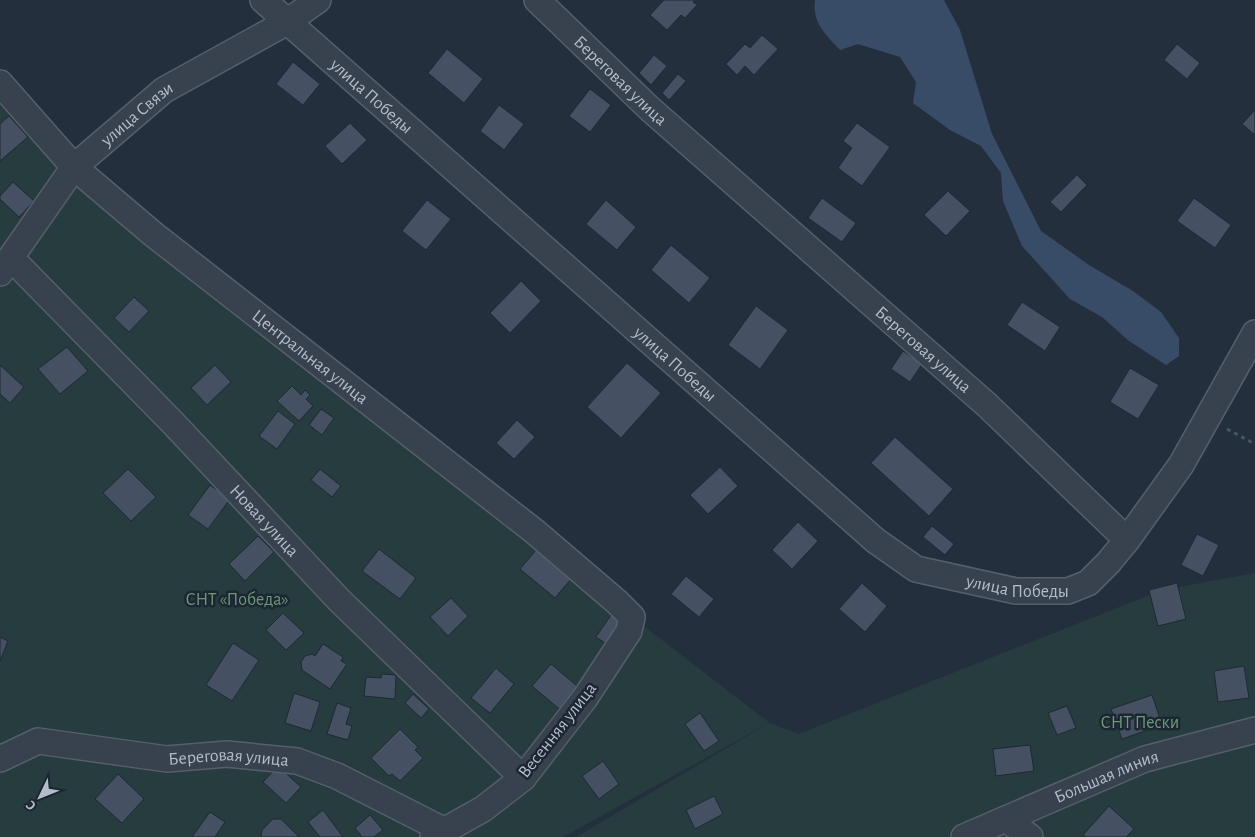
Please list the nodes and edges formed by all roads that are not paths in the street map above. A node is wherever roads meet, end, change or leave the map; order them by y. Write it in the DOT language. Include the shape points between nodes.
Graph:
graph roads {
  1 [pos="263,0"];
  2 [pos="318,0"];
  3 [pos="536,0"];
  4 [pos="287,22"];
  5 [pos="0,83"];
  6 [pos="74,167"];
  7 [pos="5,266"];
  8 [pos="1255,333"];
  9 [pos="1127,540"];
  10 [pos="632,618"];
  11 [pos="1255,730"];
  12 [pos="0,759"];
  13 [pos="523,778"];
  14 [pos="1006,819"];
  15 [pos="439,834"];
  16 [pos="964,837"];
  17 [pos="1030,837"];
  1 -- 4 [label="street, улица Победы"];
  2 -- 4 [label="street, улица Связи"];
  3 -- 9 [label="street, Береговая улица" via="650,109 987,405"];
  4 -- 6 [label="street, улица Связи" via="164,90"];
  4 -- 9 [label="street, улица Победы" via="868,534 916,569 1016,591 1068,591 1088,583"];
  5 -- 6 [label="street, Центральная улица"];
  6 -- 7 [label="street, улица Связи"];
  6 -- 10 [label="street, Центральная улица" via="153,234 534,531"];
  7 -- 13 [label="street, Новая улица" via="174,424 339,600"];
  8 -- 9 [label="street" via="1181,465"];
  10 -- 13 [label="street, Весенняя улица" via="629,631 585,698"];
  11 -- 14 [label="street, Большая линия" via="1145,759"];
  12 -- 15 [label="street, Береговая улица" via="38,742 167,759 227,754 297,762 337,776"];
  13 -- 15 [label="street, Весенняя улица" via="483,809"];
  14 -- 16 [label="street, Большая линия"];
  14 -- 17 [label="street"];
}
